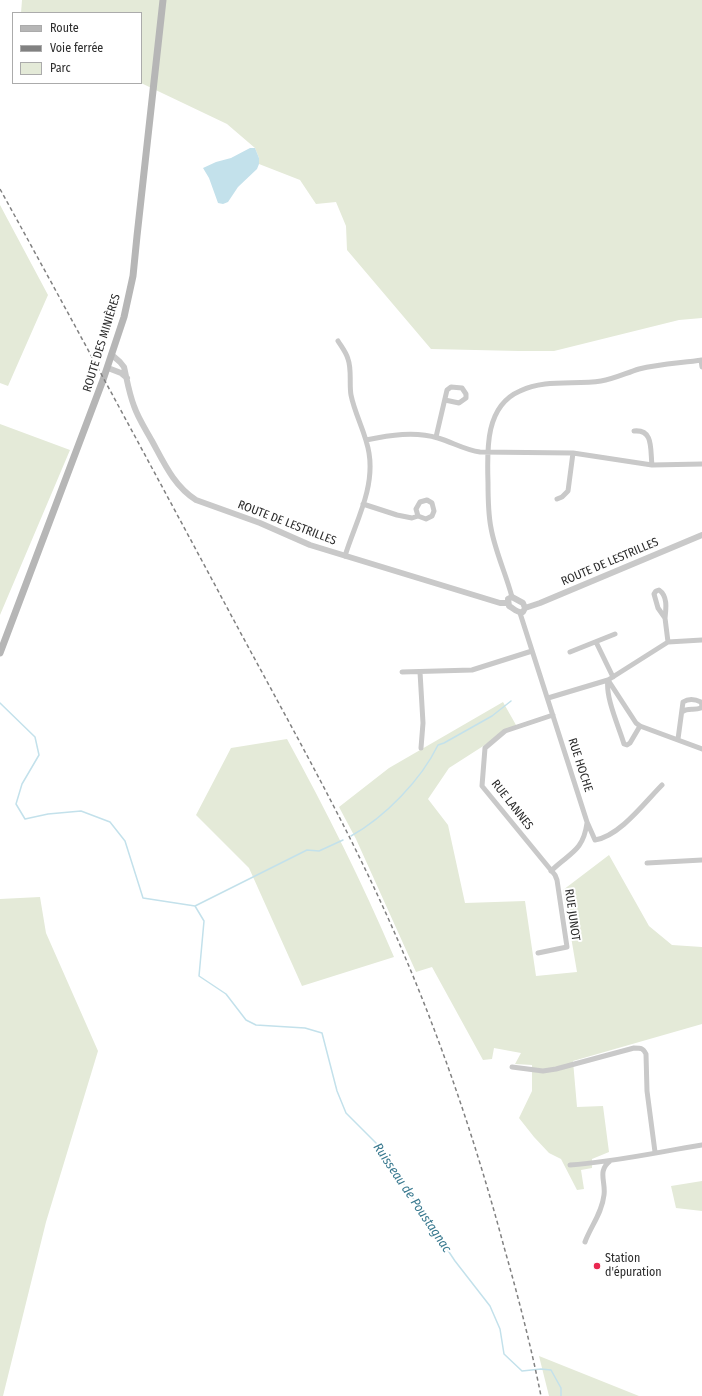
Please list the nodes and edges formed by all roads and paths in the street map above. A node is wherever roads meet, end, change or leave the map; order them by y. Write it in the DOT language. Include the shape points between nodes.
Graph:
graph roads {
  1 [pos="163,0"];
  2 [pos="338,340"];
  3 [pos="112,355"];
  4 [pos="701,360"];
  5 [pos="702,367"];
  6 [pos="108,368"];
  7 [pos="127,378"];
  8 [pos="444,400"];
  9 [pos="634,431"];
  10 [pos="436,437"];
  11 [pos="366,440"];
  12 [pos="487,453"];
  13 [pos="572,453"];
  14 [pos="702,464"];
  15 [pos="652,465"];
  16 [pos="557,499"];
  17 [pos="363,504"];
  18 [pos="418,516"];
  19 [pos="702,535"];
  20 [pos="345,556"];
  21 [pos="512,597"];
  22 [pos="508,603"];
  23 [pos="525,608"];
  24 [pos="520,613"];
  25 [pos="665,618"];
  26 [pos="615,634"];
  27 [pos="702,640"];
  28 [pos="596,642"];
  29 [pos="668,642"];
  30 [pos="532,651"];
  31 [pos="570,652"];
  32 [pos="0,653"];
  33 [pos="402,672"];
  34 [pos="420,672"];
  35 [pos="611,679"];
  36 [pos="548,698"];
  37 [pos="682,712"];
  38 [pos="553,714"];
  39 [pos="640,726"];
  40 [pos="678,739"];
  41 [pos="421,748"];
  42 [pos="702,749"];
  43 [pos="662,784"];
  44 [pos="588,822"];
  45 [pos="702,860"];
  46 [pos="646,863"];
  47 [pos="551,871"];
  48 [pos="557,880"];
  49 [pos="538,953"];
  50 [pos="512,1067"];
  51 [pos="702,1145"];
  52 [pos="655,1152"];
  53 [pos="611,1160"];
  54 [pos="570,1165"];
  55 [pos="585,1242"];
  1 -- 3 [label="main road, ROUTE DES MINIÈRES" via="132,276 124,317"];
  2 -- 11 [label="street" via="349,359 351,394"];
  3 -- 6 [label="main road, ROUTE DES MINIÈRES"];
  3 -- 7 [label="street, ROUTE DE LESTRILLES" via="124,367"];
  4 -- 5 [label="street"];
  4 -- 12 [label="street" via="640,369 604,381 542,384 518,391 502,405 495,416"];
  6 -- 7 [label="street"];
  6 -- 32 [label="main road, ROUTE DES MINIÈRES"];
  7 -- 20 [label="street, ROUTE DE LESTRILLES" via="134,407 142,424 176,483 186,493 196,500 260,523 310,545"];
  8 -- 10 [label="street"];
  9 -- 15 [label="street" via="642,430 647,434"];
  10 -- 11 [label="street" via="405,434"];
  10 -- 12 [label="street" via="471,451"];
  11 -- 17 [label="street" via="370,467"];
  12 -- 13 [label="street"];
  12 -- 21 [label="street" via="491,527"];
  13 -- 15 [label="street"];
  13 -- 16 [label="street" via="568,491"];
  14 -- 15 [label="street"];
  17 -- 18 [label="street" via="397,515 412,518"];
  17 -- 20 [label="street"];
  19 -- 23 [label="street, ROUTE DE LESTRILLES"];
  20 -- 22 [label="street, ROUTE DE LESTRILLES" via="500,603"];
  21 -- 22 [label="street" via="508,599"];
  21 -- 23 [label="street" via="523,603"];
  22 -- 24 [label="street"];
  23 -- 24 [label="street"];
  24 -- 30 [label="street, RUE HOCHE"];
  25 -- 25 [label="street" via="655,600 656,591 662,592 666,604"];
  25 -- 29 [label="street"];
  26 -- 28 [label="street"];
  27 -- 29 [label="street"];
  28 -- 31 [label="street"];
  28 -- 35 [label="street"];
  29 -- 35 [label="street"];
  30 -- 34 [label="street" via="472,670"];
  30 -- 36 [label="street, RUE HOCHE"];
  33 -- 34 [label="street"];
  34 -- 41 [label="street" via="423,723"];
  35 -- 36 [label="street"];
  35 -- 39 [label="street"];
  35 -- 39 [label="street" via="607,687 624,744 630,743"];
  36 -- 38 [label="street, RUE HOCHE"];
  37 -- 40 [label="street"];
  38 -- 44 [label="street, RUE HOCHE"];
  38 -- 47 [label="street, RUE LANNES" via="505,731 485,748 482,786"];
  39 -- 40 [label="street"];
  40 -- 42 [label="street"];
  43 -- 44 [label="street, RUE HOCHE" via="622,825 603,838 595,840"];
  44 -- 47 [label="street" via="579,847"];
  45 -- 46 [label="street"];
  47 -- 48 [label="street, RUE LANNES"];
  48 -- 49 [label="street, RUE JUNOT" via="567,947"];
  50 -- 52 [label="street" via="556,1069 641,1048 646,1054 647,1091"];
  51 -- 52 [label="street"];
  52 -- 53 [label="street"];
  53 -- 54 [label="street"];
  53 -- 55 [label="street" via="602,1170 602,1204 598,1218"];
}
